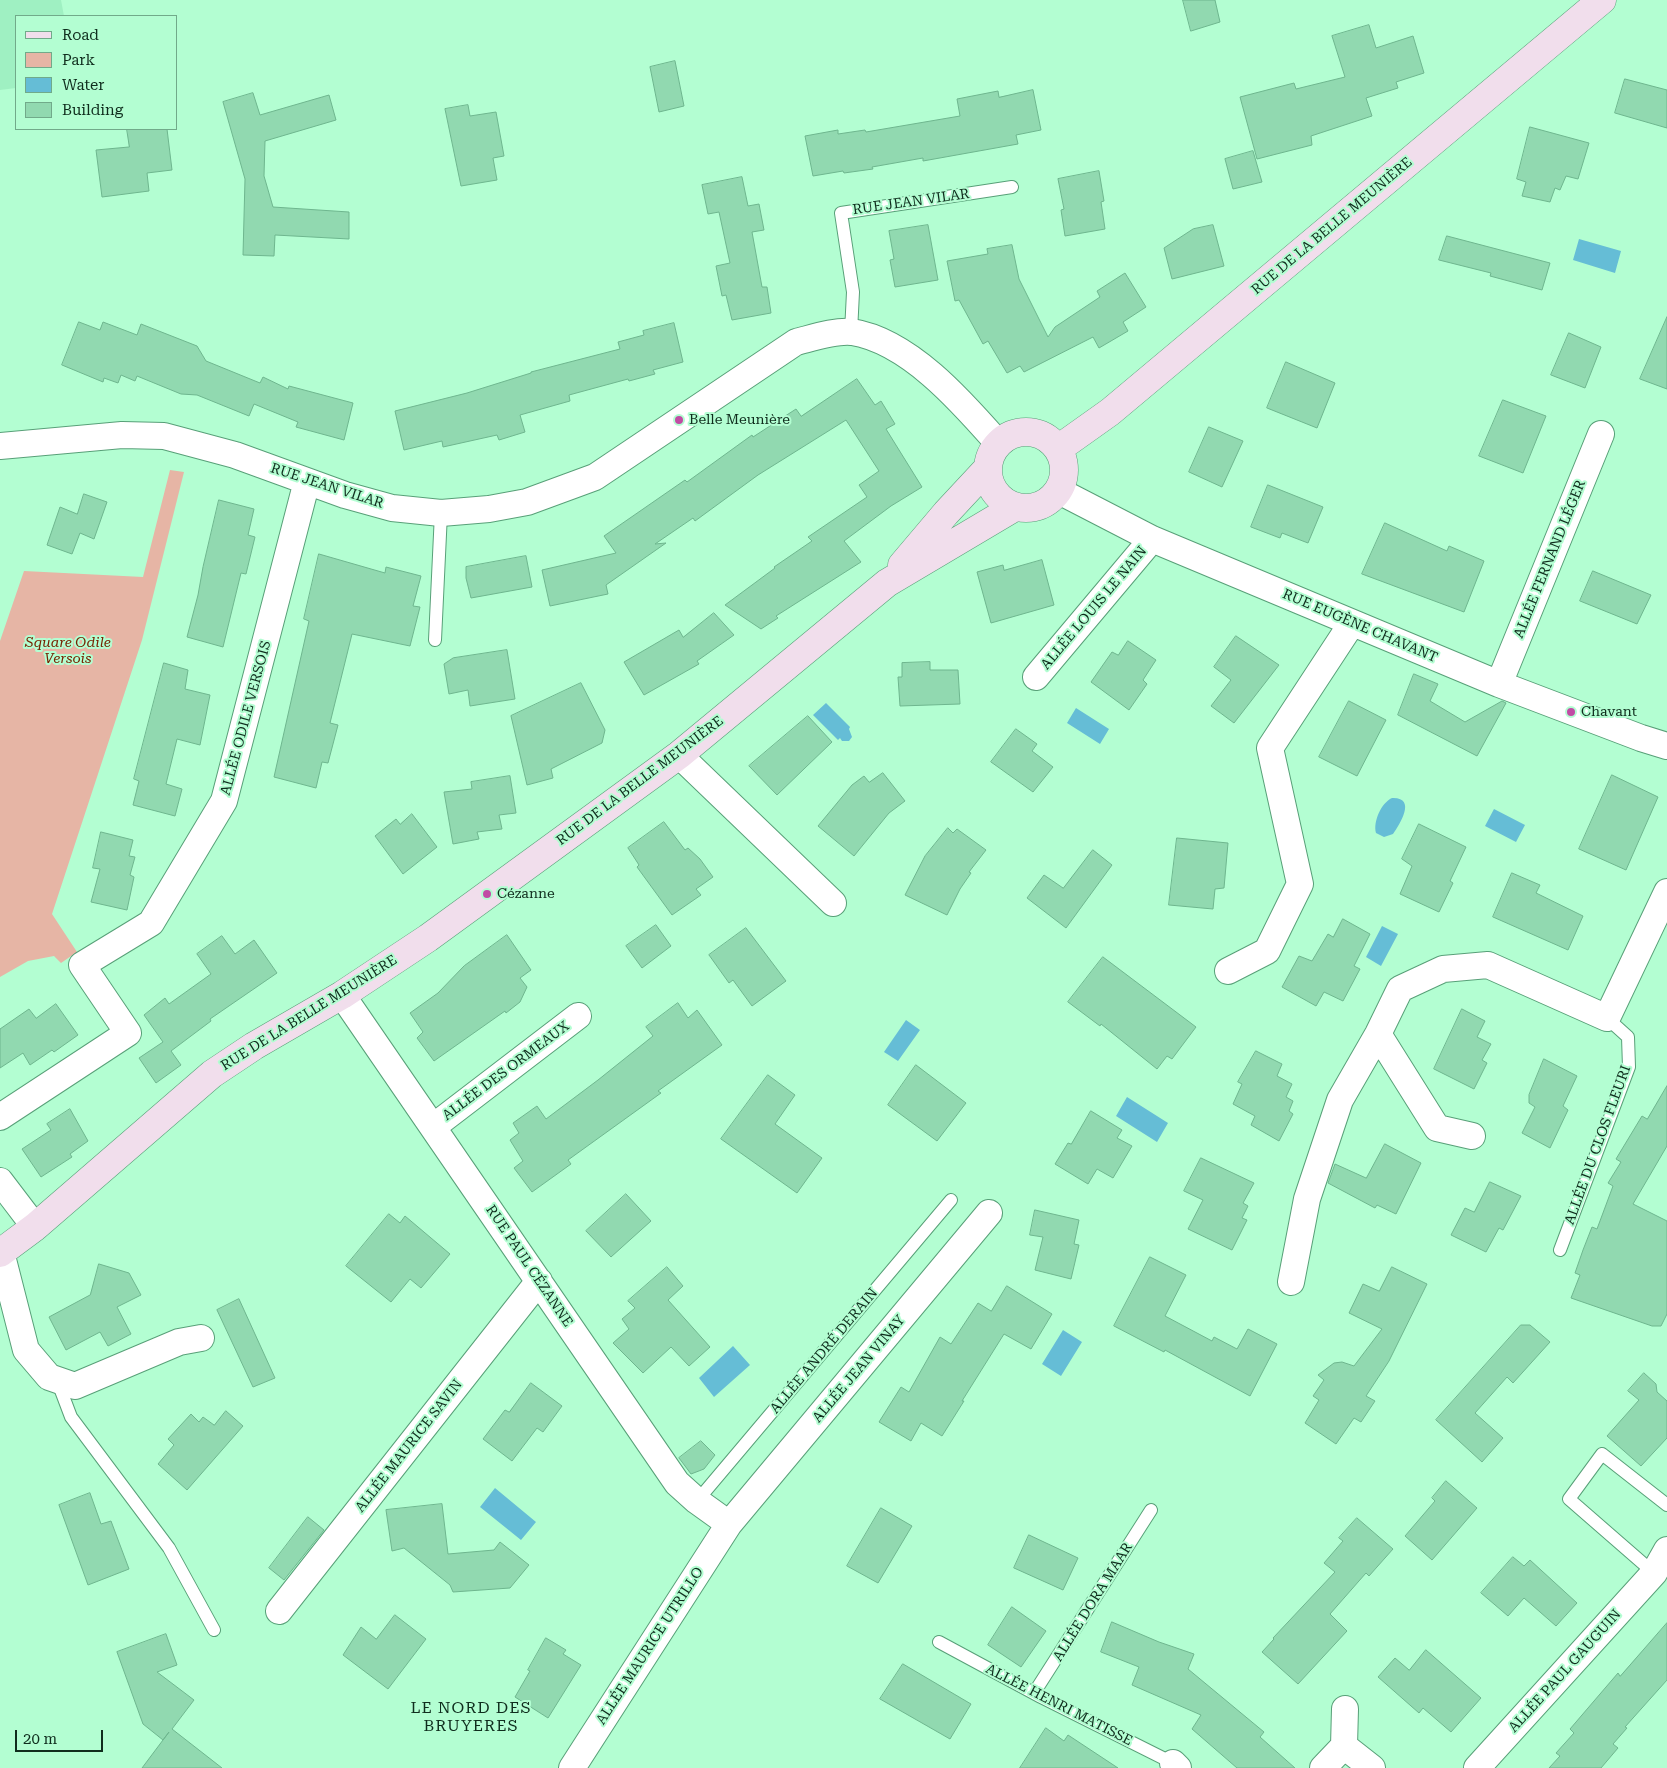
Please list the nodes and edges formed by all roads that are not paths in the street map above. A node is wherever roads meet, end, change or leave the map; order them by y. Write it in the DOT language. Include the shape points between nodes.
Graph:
graph roads {
  1 [pos="1602,0"];
  2 [pos="1012,187"];
  3 [pos="851,332"];
  4 [pos="1600,434"];
  5 [pos="998,443"];
  6 [pos="0,446"];
  7 [pos="1058,449"];
  8 [pos="988,468"];
  9 [pos="307,481"];
  10 [pos="1058,491"];
  11 [pos="1014,506"];
  12 [pos="441,513"];
  13 [pos="1152,539"];
  14 [pos="887,583"];
  15 [pos="1352,623"];
  16 [pos="435,640"];
  17 [pos="1036,677"];
  18 [pos="1499,684"];
  19 [pos="1667,746"];
  20 [pos="679,755"];
  21 [pos="1667,892"];
  22 [pos="833,903"];
  23 [pos="1228,971"];
  24 [pos="342,995"];
  25 [pos="578,1016"];
  26 [pos="1607,1018"];
  27 [pos="1378,1034"];
  28 [pos="0,1117"];
  29 [pos="433,1127"];
  30 [pos="1472,1136"];
  31 [pos="0,1181"];
  32 [pos="951,1200"];
  33 [pos="989,1213"];
  34 [pos="35,1227"];
  35 [pos="1560,1250"];
  36 [pos="1,1252"];
  37 [pos="539,1282"];
  38 [pos="1290,1282"];
  39 [pos="201,1338"];
  40 [pos="57,1380"];
  41 [pos="697,1502"];
  42 [pos="1667,1506"];
  43 [pos="1151,1510"];
  44 [pos="729,1524"];
  45 [pos="1667,1550"];
  46 [pos="1654,1573"];
  47 [pos="279,1611"];
  48 [pos="214,1630"];
  49 [pos="940,1642"];
  50 [pos="1034,1693"];
  51 [pos="1345,1709"];
  52 [pos="1344,1746"];
  53 [pos="1175,1765"];
  54 [pos="572,1768"];
  55 [pos="1323,1768"];
  56 [pos="1372,1768"];
  57 [pos="1477,1768"];
  1 -- 7 [label="street, RUE DE LA BELLE MEUNIÈRE" via="1110,412"];
  2 -- 3 [label="lane, RUE JEAN VILAR" via="841,213 852,292"];
  3 -- 5 [label="street, RUE JEAN VILAR" via="880,339 902,351 954,396"];
  3 -- 12 [label="street, RUE JEAN VILAR" via="796,342 595,477 527,502"];
  4 -- 18 [label="street, ALLÉE FERNAND LÉGER"];
  5 -- 7 [label="street" via="1013,434 1030,432 1046,437"];
  5 -- 8 [label="street" via="990,455"];
  6 -- 9 [label="street, RUE JEAN VILAR" via="122,435 164,436 235,455"];
  7 -- 10 [label="street" via="1064,463 1064,478"];
  8 -- 11 [label="street" via="990,485 1000,498"];
  8 -- 14 [label="street, RUE DE LA BELLE MEUNIÈRE"];
  9 -- 12 [label="street, RUE JEAN VILAR" via="392,508"];
  9 -- 28 [label="street, ALLÉE ODILE VERSOIS" via="224,801 151,923 82,965 128,1033"];
  10 -- 11 [label="street" via="1047,502 1031,508"];
  10 -- 13 [label="street, RUE EUGÈNE CHAVANT"];
  11 -- 14 [label="street, RUE DE LA BELLE MEUNIÈRE"];
  12 -- 16 [label="lane"];
  13 -- 15 [label="street, RUE EUGÈNE CHAVANT"];
  13 -- 17 [label="street, ALLÉE LOUIS LE NAIN"];
  14 -- 20 [label="street, RUE DE LA BELLE MEUNIÈRE"];
  15 -- 18 [label="street, RUE EUGÈNE CHAVANT"];
  15 -- 23 [label="street" via="1270,748 1300,884 1266,950"];
  18 -- 19 [label="street, RUE EUGÈNE CHAVANT"];
  20 -- 22 [label="street"];
  20 -- 24 [label="street, RUE DE LA BELLE MEUNIÈRE" via="428,938"];
  21 -- 26 [label="street"];
  24 -- 29 [label="street, RUE PAUL CÉZANNE"];
  24 -- 34 [label="street, RUE DE LA BELLE MEUNIÈRE" via="212,1074"];
  25 -- 29 [label="street, ALLÉE DES ORMEAUX"];
  26 -- 27 [label="street, ALLÉE DU CLOS FLEURI" via="1488,965 1443,969 1400,989"];
  26 -- 35 [label="lane, ALLÉE DU CLOS FLEURI" via="1628,1036 1629,1067"];
  27 -- 30 [label="street" via="1437,1128"];
  27 -- 38 [label="street, ALLÉE DU CLOS FLEURI" via="1340,1100 1307,1199"];
  29 -- 37 [label="street, RUE PAUL CÉZANNE"];
  31 -- 34 [label="street"];
  32 -- 41 [label="lane, ALLÉE ANDRÉ DERAIN"];
  33 -- 44 [label="street, ALLÉE JEAN VINAY"];
  34 -- 36 [label="street, RUE DE LA BELLE MEUNIÈRE"];
  36 -- 40 [label="street" via="26,1350 49,1377"];
  37 -- 41 [label="street, RUE PAUL CÉZANNE" via="678,1483"];
  37 -- 47 [label="street, ALLÉE MAURICE SAVIN"];
  39 -- 40 [label="street" via="179,1342 75,1386"];
  40 -- 48 [label="lane" via="71,1418 169,1548"];
  41 -- 44 [label="street, RUE PAUL CÉZANNE"];
  42 -- 46 [label="lane" via="1602,1454 1569,1498"];
  43 -- 50 [label="lane, ALLÉE DORA MAAR"];
  44 -- 54 [label="street, ALLÉE MAURICE UTRILLO"];
  45 -- 46 [label="street, ALLÉE PAUL GAUGUIN"];
  46 -- 57 [label="street, ALLÉE PAUL GAUGUIN"];
  49 -- 50 [label="lane, ALLÉE HENRI MATISSE"];
  50 -- 53 [label="lane, ALLÉE HENRI MATISSE"];
  51 -- 52 [label="street"];
  52 -- 55 [label="street"];
  52 -- 56 [label="street"];
}
